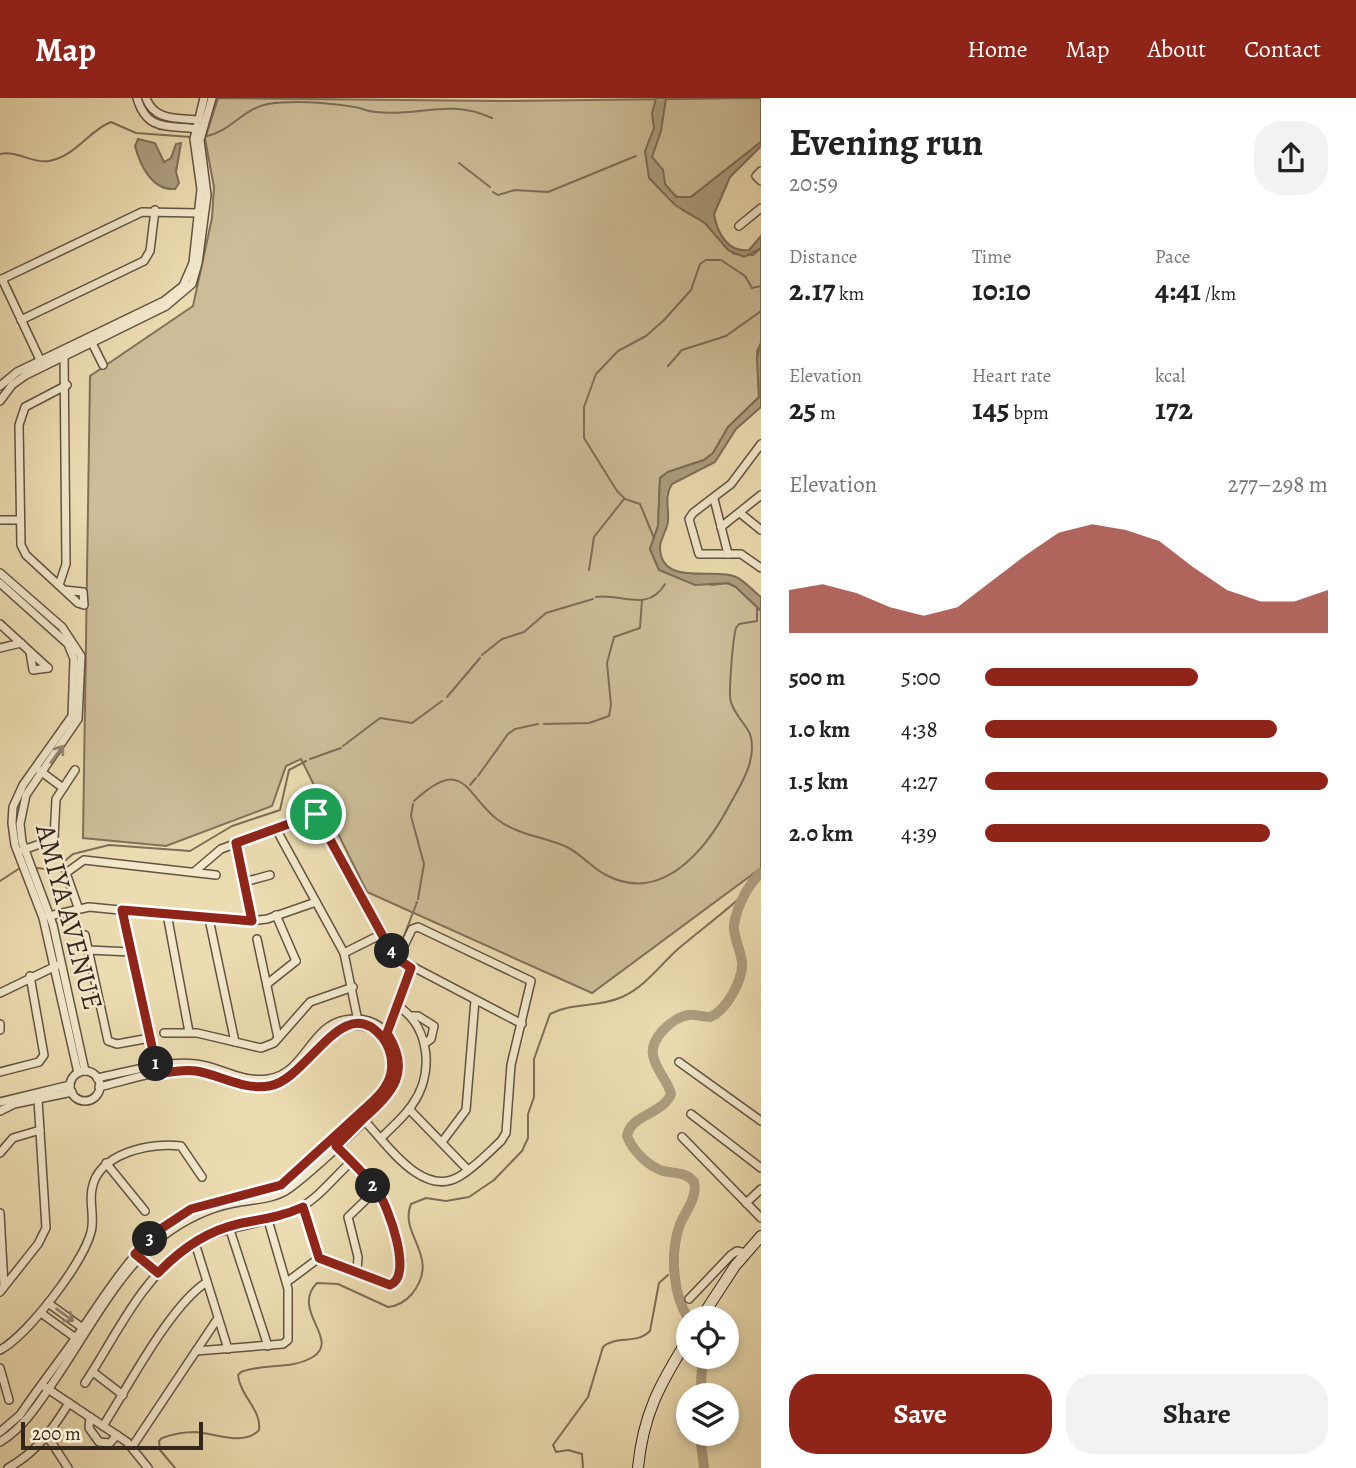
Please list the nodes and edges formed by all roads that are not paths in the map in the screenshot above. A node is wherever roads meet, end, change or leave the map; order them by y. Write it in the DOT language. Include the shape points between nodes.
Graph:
graph roads {
  1 [pos="137,98"];
  2 [pos="146,98"];
  3 [pos="204,98"];
  4 [pos="212,98"];
  5 [pos="154,113"];
  6 [pos="146,118"];
  7 [pos="200,125"];
  8 [pos="761,208"];
  9 [pos="155,210"];
  10 [pos="202,213"];
  11 [pos="739,226"];
  12 [pos="1,280"];
  13 [pos="21,320"];
  14 [pos="90,340"];
  15 [pos="64,353"];
  16 [pos="42,363"];
  17 [pos="103,365"];
  18 [pos="67,385"];
  19 [pos="0,386"];
  20 [pos="0,401"];
  21 [pos="761,444"];
  22 [pos="761,495"];
  23 [pos="714,499"];
  24 [pos="740,513"];
  25 [pos="0,520"];
  26 [pos="20,520"];
  27 [pos="721,527"];
  28 [pos="761,530"];
  29 [pos="728,554"];
  30 [pos="761,568"];
  31 [pos="0,573"];
  32 [pos="0,583"];
  33 [pos="41,616"];
  34 [pos="0,624"];
  35 [pos="21,643"];
  36 [pos="0,648"];
  37 [pos="30,652"];
  38 [pos="39,770"];
  39 [pos="75,770"];
  40 [pos="63,788"];
  41 [pos="275,827"];
  42 [pos="236,843"];
  43 [pos="21,850"];
  44 [pos="194,872"];
  45 [pos="216,875"];
  46 [pos="270,875"];
  47 [pos="244,882"];
  48 [pos="316,902"];
  49 [pos="78,908"];
  50 [pos="122,910"];
  51 [pos="167,914"];
  52 [pos="276,915"];
  53 [pos="47,917"];
  54 [pos="209,919"];
  55 [pos="252,921"];
  56 [pos="382,934"];
  57 [pos="85,935"];
  58 [pos="257,939"];
  59 [pos="88,950"];
  60 [pos="131,952"];
  61 [pos="344,953"];
  62 [pos="398,959"];
  63 [pos="58,965"];
  64 [pos="411,968"];
  65 [pos="29,978"];
  66 [pos="267,984"];
  67 [pos="354,987"];
  68 [pos="0,993"];
  69 [pos="475,1000"];
  70 [pos="398,1006"];
  71 [pos="411,1016"];
  72 [pos="358,1022"];
  73 [pos="0,1024"];
  74 [pos="522,1024"];
  75 [pos="0,1030"];
  76 [pos="189,1032"];
  77 [pos="164,1033"];
  78 [pos="385,1036"];
  79 [pos="150,1038"];
  80 [pos="278,1038"];
  81 [pos="235,1042"];
  82 [pos="425,1043"];
  83 [pos="679,1062"];
  84 [pos="157,1070"];
  85 [pos="0,1072"];
  86 [pos="81,1072"];
  87 [pos="97,1078"];
  88 [pos="99,1087"];
  89 [pos="71,1088"];
  90 [pos="35,1099"];
  91 [pos="0,1102"];
  92 [pos="410,1109"];
  93 [pos="0,1111"];
  94 [pos="691,1114"];
  95 [pos="361,1117"];
  96 [pos="761,1121"];
  97 [pos="40,1127"];
  98 [pos="682,1137"];
  99 [pos="382,1138"];
  100 [pos="442,1142"];
  101 [pos="333,1143"];
  102 [pos="0,1153"];
  103 [pos="351,1162"];
  104 [pos="106,1163"];
  105 [pos="761,1168"];
  106 [pos="468,1170"];
  107 [pos="202,1177"];
  108 [pos="761,1189"];
  109 [pos="376,1190"];
  110 [pos="746,1203"];
  111 [pos="303,1207"];
  112 [pos="145,1211"];
  113 [pos="0,1213"];
  114 [pos="761,1218"];
  115 [pos="268,1220"];
  116 [pos="229,1227"];
  117 [pos="761,1236"];
  118 [pos="195,1242"];
  119 [pos="746,1253"];
  120 [pos="137,1256"];
  121 [pos="319,1258"];
  122 [pos="3,1267"];
  123 [pos="16,1271"];
  124 [pos="357,1271"];
  125 [pos="158,1273"];
  126 [pos="207,1282"];
  127 [pos="287,1282"];
  128 [pos="2,1290"];
  129 [pos="690,1299"];
  130 [pos="48,1303"];
  131 [pos="709,1306"];
  132 [pos="41,1313"];
  133 [pos="218,1318"];
  134 [pos="85,1330"];
  135 [pos="78,1340"];
  136 [pos="268,1346"];
  137 [pos="228,1349"];
  138 [pos="0,1350"];
  139 [pos="196,1351"];
  140 [pos="676,1360"];
  141 [pos="0,1368"];
  142 [pos="93,1372"];
  143 [pos="85,1383"];
  144 [pos="45,1387"];
  145 [pos="123,1395"];
  146 [pos="9,1400"];
  147 [pos="69,1403"];
  148 [pos="90,1417"];
  149 [pos="103,1426"];
  150 [pos="0,1432"];
  151 [pos="117,1435"];
  152 [pos="48,1437"];
  153 [pos="0,1442"];
  154 [pos="132,1447"];
  155 [pos="22,1465"];
  156 [pos="8,1468"];
  157 [pos="68,1468"];
  158 [pos="148,1468"];
  159 [pos="638,1468"];
  1 -- 6 [label="street"];
  2 -- 5 [label="street"];
  3 -- 7 [label="street"];
  4 -- 7 [label="street"];
  5 -- 6 [label="street"];
  5 -- 7 [label="street"];
  6 -- 7 [label="street" via="156,124"];
  7 -- 10 [label="street" via="194,150"];
  8 -- 11 [label="street"];
  9 -- 10 [label="street"];
  9 -- 12 [label="street" via="137,213"];
  9 -- 13 [label="street" via="147,258"];
  10 -- 14 [label="street" via="193,263 183,286"];
  12 -- 13 [label="street"];
  13 -- 16 [label="street"];
  14 -- 15 [label="street"];
  14 -- 17 [label="street"];
  15 -- 16 [label="street"];
  15 -- 18 [label="street"];
  16 -- 19 [label="street"];
  16 -- 20 [label="street"];
  18 -- 26 [label="street" via="31,402 21,415"];
  18 -- 26 [label="street" via="62,587 23,550"];
  21 -- 23 [label="street"];
  22 -- 24 [label="street"];
  23 -- 27 [label="street"];
  23 -- 29 [label="street" via="689,517 695,547 703,556"];
  24 -- 27 [label="street"];
  24 -- 28 [label="street"];
  25 -- 26 [label="street"];
  27 -- 29 [label="street"];
  29 -- 30 [label="street" via="747,555"];
  31 -- 33 [label="street, AMIYA AVENUE"];
  32 -- 33 [label="street, AMIYA AVENUE"];
  33 -- 38 [label="street, AMIYA AVENUE" via="62,627 82,659 81,706"];
  34 -- 35 [label="street"];
  35 -- 36 [label="street"];
  35 -- 37 [label="street"];
  38 -- 40 [label="street"];
  38 -- 43 [label="street, AMIYA AVENUE" via="22,808"];
  39 -- 40 [label="street"];
  40 -- 43 [label="street" via="55,805 54,839"];
  41 -- 42 [label="street"];
  41 -- 48 [label="street"];
  41 -- 56 [label="street" via="310,814 318,816"];
  42 -- 44 [label="street" via="213,853"];
  42 -- 47 [label="street"];
  43 -- 53 [label="street, AMIYA AVENUE"];
  44 -- 45 [label="street"];
  44 -- 49 [label="street" via="83,860 66,873"];
  46 -- 47 [label="street"];
  47 -- 55 [label="street"];
  48 -- 52 [label="street"];
  48 -- 61 [label="street"];
  49 -- 50 [label="street"];
  49 -- 53 [label="street"];
  50 -- 51 [label="street"];
  50 -- 60 [label="street"];
  51 -- 54 [label="street"];
  51 -- 76 [label="street"];
  52 -- 55 [label="street"];
  52 -- 66 [label="street" via="298,961"];
  53 -- 63 [label="street, AMIYA AVENUE"];
  54 -- 55 [label="street"];
  54 -- 81 [label="street"];
  56 -- 61 [label="street"];
  56 -- 62 [label="street"];
  57 -- 59 [label="street"];
  58 -- 66 [label="street"];
  59 -- 60 [label="street"];
  59 -- 79 [label="street" via="109,1045"];
  60 -- 79 [label="street"];
  61 -- 67 [label="street"];
  62 -- 64 [label="street"];
  62 -- 74 [label="street" via="412,929 418,927 525,975 532,987"];
  63 -- 65 [label="street"];
  63 -- 86 [label="street, AMIYA AVENUE" via="76,1017"];
  64 -- 69 [label="street"];
  64 -- 70 [label="street"];
  65 -- 68 [label="street"];
  65 -- 85 [label="street" via="46,1059"];
  66 -- 80 [label="street"];
  67 -- 72 [label="street"];
  67 -- 80 [label="street" via="310,1002"];
  69 -- 74 [label="street"];
  69 -- 100 [label="street" via="467,1110"];
  70 -- 71 [label="street"];
  70 -- 78 [label="street"];
  71 -- 82 [label="street"];
  71 -- 82 [label="street" via="434,1026"];
  72 -- 78 [label="street" via="369,1021"];
  72 -- 84 [label="street" via="330,1026 296,1065 275,1077 247,1079 195,1063"];
  73 -- 75 [label="street"];
  74 -- 106 [label="street" via="512,1065 506,1133"];
  76 -- 77 [label="street"];
  76 -- 81 [label="street"];
  78 -- 95 [label="street" via="397,1051 398,1077 387,1097"];
  79 -- 84 [label="street"];
  80 -- 81 [label="street" via="261,1048"];
  82 -- 92 [label="street" via="425,1079"];
  83 -- 96 [label="street"];
  84 -- 87 [label="street"];
  84 -- 88 [label="street"];
  86 -- 87 [label="street"];
  86 -- 89 [label="street"];
  87 -- 88 [label="street"];
  88 -- 89 [label="street" via="96,1096 87,1100 78,1099"];
  89 -- 90 [label="street"];
  89 -- 91 [label="street"];
  90 -- 93 [label="street"];
  90 -- 97 [label="street"];
  92 -- 99 [label="street"];
  92 -- 100 [label="street"];
  94 -- 105 [label="street"];
  95 -- 99 [label="street"];
  95 -- 101 [label="street"];
  97 -- 102 [label="street" via="13,1138"];
  97 -- 123 [label="street" via="46,1228"];
  98 -- 110 [label="street"];
  99 -- 106 [label="street" via="427,1182 450,1180"];
  100 -- 106 [label="street"];
  101 -- 103 [label="street"];
  101 -- 120 [label="street" via="282,1192 201,1213"];
  103 -- 109 [label="street"];
  103 -- 111 [label="street"];
  104 -- 107 [label="street" via="126,1153 181,1146"];
  104 -- 112 [label="street"];
  104 -- 130 [label="street" via="92,1189 90,1235"];
  108 -- 110 [label="street"];
  109 -- 124 [label="street" via="348,1217"];
  109 -- 124 [label="street" via="402,1266 397,1281 390,1285"];
  110 -- 114 [label="street"];
  111 -- 115 [label="street"];
  111 -- 121 [label="street"];
  113 -- 122 [label="street"];
  115 -- 116 [label="street"];
  115 -- 127 [label="street"];
  116 -- 118 [label="street"];
  116 -- 136 [label="street"];
  117 -- 119 [label="main road"];
  118 -- 125 [label="street"];
  118 -- 126 [label="street"];
  119 -- 129 [label="street" via="731,1255"];
  119 -- 131 [label="main road"];
  120 -- 125 [label="street"];
  120 -- 134 [label="street"];
  121 -- 124 [label="street"];
  121 -- 127 [label="street"];
  122 -- 123 [label="street"];
  122 -- 128 [label="street"];
  123 -- 128 [label="street"];
  125 -- 142 [label="street"];
  126 -- 133 [label="street"];
  126 -- 145 [label="street" via="186,1300"];
  127 -- 136 [label="street" via="288,1340"];
  130 -- 132 [label="street"];
  130 -- 134 [label="street, one-way"];
  132 -- 135 [label="street"];
  132 -- 138 [label="street" via="23,1334"];
  133 -- 137 [label="street"];
  133 -- 139 [label="street"];
  134 -- 135 [label="street"];
  135 -- 144 [label="street"];
  136 -- 137 [label="street"];
  137 -- 139 [label="street"];
  139 -- 154 [label="street"];
  140 -- 159 [label="main road" via="650,1404"];
  141 -- 146 [label="street"];
  142 -- 143 [label="street"];
  142 -- 145 [label="street"];
  144 -- 147 [label="street"];
  144 -- 150 [label="street"];
  144 -- 153 [label="street" via="19,1428"];
  145 -- 149 [label="street"];
  147 -- 148 [label="street"];
  147 -- 152 [label="street"];
  148 -- 149 [label="street"];
  148 -- 151 [label="street" via="89,1428 99,1442 110,1443"];
  149 -- 151 [label="street"];
  151 -- 154 [label="street"];
  152 -- 155 [label="street"];
  152 -- 157 [label="street"];
  154 -- 158 [label="street"];
  155 -- 156 [label="street"];
}
